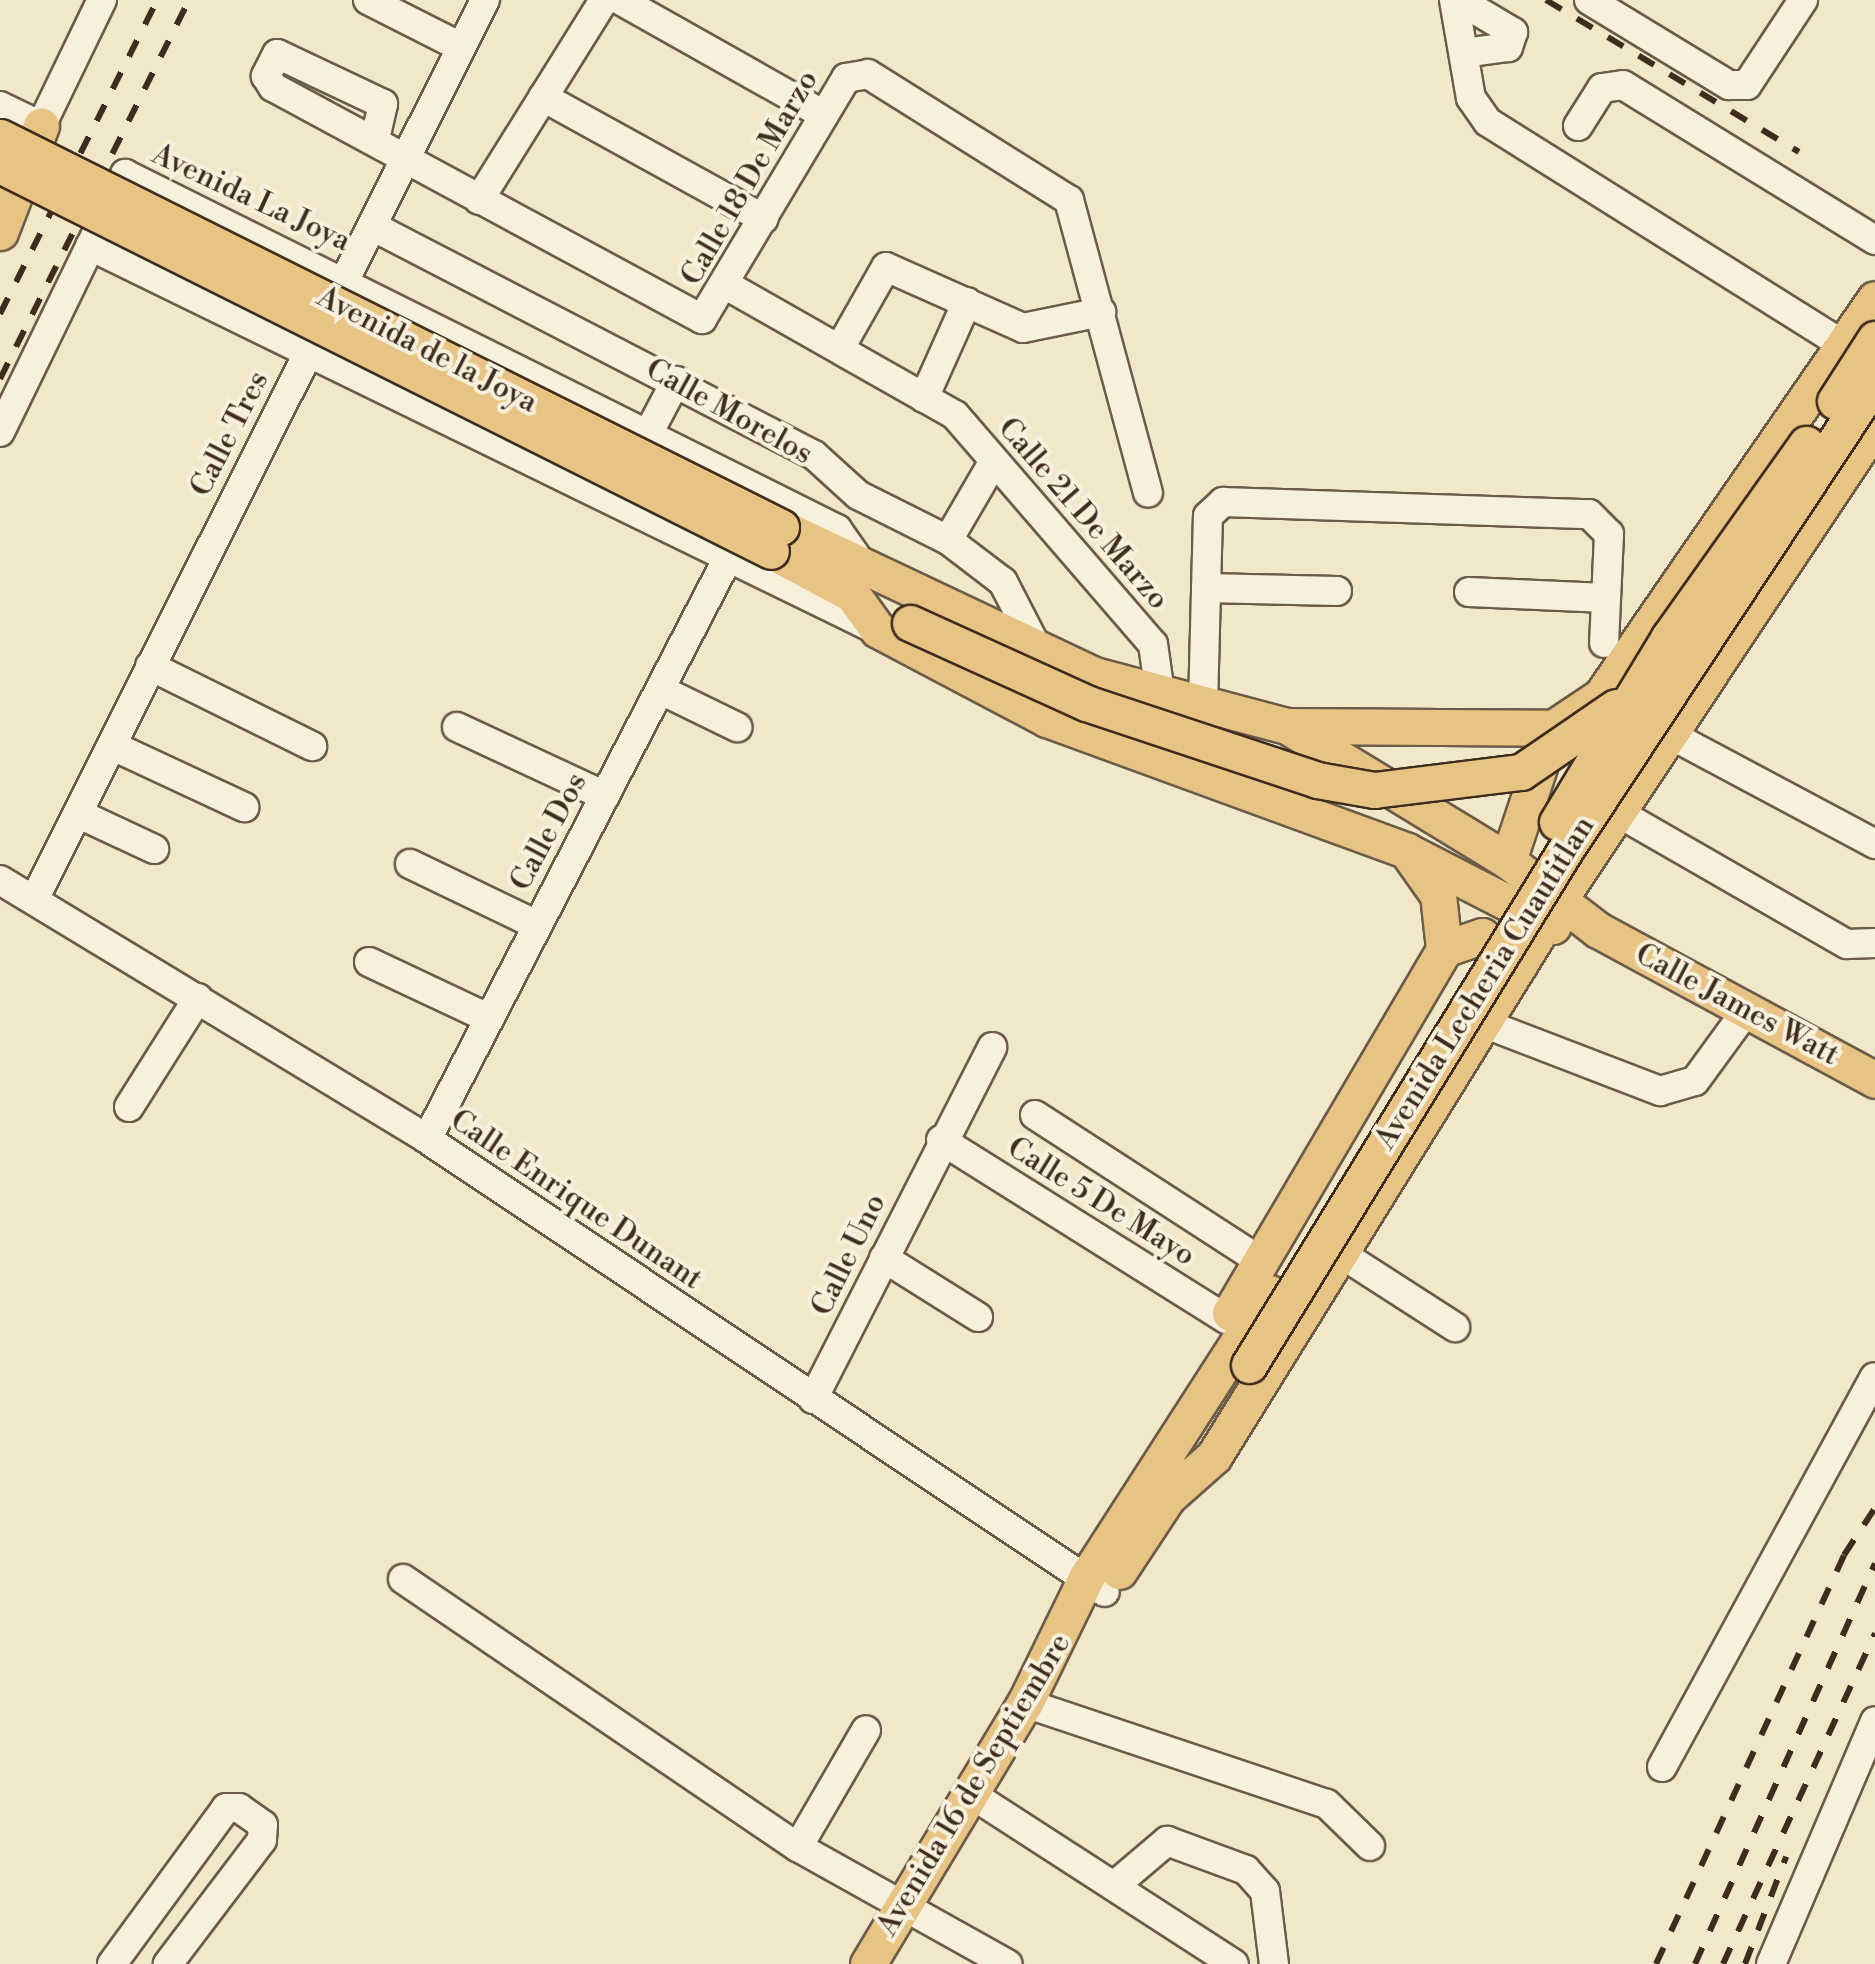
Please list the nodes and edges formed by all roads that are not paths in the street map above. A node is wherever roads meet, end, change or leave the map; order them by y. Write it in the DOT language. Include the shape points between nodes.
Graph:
graph roads {
  1 [pos="102,0"];
  2 [pos="368,0"];
  3 [pos="485,0"];
  4 [pos="604,0"];
  5 [pos="620,0"];
  6 [pos="1456,0"];
  7 [pos="1588,0"];
  8 [pos="1803,0"];
  9 [pos="461,47"];
  10 [pos="1464,53"];
  11 [pos="542,97"];
  12 [pos="0,106"];
  13 [pos="824,116"];
  14 [pos="41,126"];
  15 [pos="1578,126"];
  16 [pos="0,136"];
  17 [pos="375,139"];
  18 [pos="404,157"];
  19 [pos="0,165"];
  20 [pos="479,200"];
  21 [pos="4,212"];
  22 [pos="764,218"];
  23 [pos="372,226"];
  24 [pos="1875,240"];
  25 [pos="90,246"];
  26 [pos="346,280"];
  27 [pos="726,285"];
  28 [pos="1875,299"];
  29 [pos="967,302"];
  30 [pos="1100,312"];
  31 [pos="1859,342"];
  32 [pos="840,348"];
  33 [pos="307,352"];
  34 [pos="676,381"];
  35 [pos="1875,381"];
  36 [pos="924,398"];
  37 [pos="1875,424"];
  38 [pos="0,432"];
  39 [pos="649,432"];
  40 [pos="994,461"];
  41 [pos="1148,492"];
  42 [pos="948,540"];
  43 [pos="730,556"];
  44 [pos="853,579"];
  45 [pos="1206,588"];
  46 [pos="1337,591"];
  47 [pos="1468,592"];
  48 [pos="1606,598"];
  49 [pos="1726,607"];
  50 [pos="894,626"];
  51 [pos="1604,643"];
  52 [pos="1039,652"];
  53 [pos="150,666"];
  54 [pos="660,690"];
  55 [pos="1160,693"];
  56 [pos="1203,704"];
  57 [pos="1287,726"];
  58 [pos="457,727"];
  59 [pos="737,727"];
  60 [pos="1552,728"];
  61 [pos="1669,734"];
  62 [pos="113,746"];
  63 [pos="312,746"];
  64 [pos="1540,763"];
  65 [pos="605,796"];
  66 [pos="244,807"];
  67 [pos="79,814"];
  68 [pos="1608,825"];
  69 [pos="1875,844"];
  70 [pos="154,849"];
  71 [pos="1406,851"];
  72 [pos="1508,861"];
  73 [pos="410,864"];
  74 [pos="0,880"];
  75 [pos="35,898"];
  76 [pos="1553,911"];
  77 [pos="537,925"];
  78 [pos="1875,943"];
  79 [pos="1444,949"];
  80 [pos="369,962"];
  81 [pos="1518,966"];
  82 [pos="198,998"];
  83 [pos="1746,1011"];
  84 [pos="488,1018"];
  85 [pos="1483,1023"];
  86 [pos="992,1047"];
  87 [pos="1875,1080"];
  88 [pos="129,1107"];
  89 [pos="1035,1114"];
  90 [pos="428,1139"];
  91 [pos="941,1140"];
  92 [pos="1340,1254"];
  93 [pos="884,1258"];
  94 [pos="1266,1278"];
  95 [pos="978,1317"];
  96 [pos="1226,1320"];
  97 [pos="1454,1327"];
  98 [pos="1875,1377"];
  99 [pos="813,1398"];
  100 [pos="1159,1487"];
  101 [pos="403,1579"];
  102 [pos="1090,1592"];
  103 [pos="1026,1703"];
  104 [pos="1875,1720"];
  105 [pos="866,1730"];
  106 [pos="1662,1767"];
  107 [pos="970,1794"];
  108 [pos="1370,1846"];
  109 [pos="798,1847"];
  110 [pos="1114,1886"];
  111 [pos="902,1906"];
  112 [pos="112,1964"];
  113 [pos="168,1964"];
  114 [pos="868,1964"];
  115 [pos="1006,1964"];
  116 [pos="1234,1964"];
  117 [pos="1274,1964"];
  118 [pos="1771,1964"];
  1 -- 14 [label="street"];
  2 -- 9 [label="street"];
  3 -- 9 [label="street, Calle Tres"];
  4 -- 11 [label="street"];
  5 -- 13 [label="street"];
  6 -- 10 [label="street"];
  6 -- 10 [label="street" via="1513,32 1508,46"];
  7 -- 8 [label="street" via="1729,86 1746,86"];
  9 -- 18 [label="street, Calle Tres"];
  10 -- 31 [label="street" via="1471,98 1508,138"];
  11 -- 20 [label="street"];
  11 -- 22 [label="street"];
  12 -- 14 [label="street"];
  13 -- 22 [label="street, Calle 18 De Marzo"];
  13 -- 30 [label="street, Calle 18 De Marzo" via="854,71 1069,200"];
  14 -- 21 [label="main road"];
  15 -- 24 [label="street" via="1602,88 1622,85"];
  16 -- 44 [label="main road, Avenida de la Joya, bridge"];
  17 -- 18 [label="street"];
  18 -- 20 [label="street"];
  18 -- 23 [label="street, Calle Tres"];
  19 -- 44 [label="main road, Avenida de la Joya, bridge"];
  20 -- 27 [label="street, Calle 18 De Marzo" via="702,319"];
  22 -- 27 [label="street, Calle 18 De Marzo"];
  23 -- 26 [label="street, Calle Tres"];
  23 -- 34 [label="street, Calle Morelos"];
  25 -- 26 [label="street, Avenida La Joya" via="125,174"];
  25 -- 33 [label="street"];
  25 -- 38 [label="street"];
  26 -- 33 [label="street, Calle Tres"];
  26 -- 39 [label="street, Avenida La Joya"];
  27 -- 32 [label="street, Calle 21 De Marzo"];
  28 -- 31 [label="main road"];
  29 -- 30 [label="street" via="1023,328"];
  29 -- 32 [label="street" via="886,267"];
  29 -- 36 [label="street"];
  30 -- 41 [label="street"];
  31 -- 60 [label="main road" via="1615,680"];
  31 -- 94 [label="main road, Avenida Lecheria Cuautitlan, bridge"];
  32 -- 36 [label="street, Calle 21 De Marzo"];
  33 -- 43 [label="street"];
  33 -- 53 [label="street, Calle Tres"];
  34 -- 39 [label="street"];
  34 -- 42 [label="street, Calle Morelos"];
  35 -- 49 [label="main road, Avenida Lecheria Cuautitlan, bridge"];
  36 -- 40 [label="street, Calle 21 De Marzo" via="955,415"];
  37 -- 61 [label="main road"];
  39 -- 44 [label="street, Avenida La Joya" via="836,529"];
  40 -- 42 [label="street"];
  40 -- 55 [label="street, Calle 21 De Marzo" via="1153,644"];
  42 -- 52 [label="street, Calle Morelos" via="1003,582"];
  43 -- 50 [label="street"];
  43 -- 54 [label="street, Calle Dos"];
  44 -- 50 [label="main road"];
  44 -- 52 [label="main road"];
  45 -- 46 [label="street"];
  45 -- 48 [label="street" via="1208,516 1223,502 1589,514 1609,534"];
  45 -- 56 [label="street"];
  47 -- 48 [label="street"];
  48 -- 51 [label="street"];
  49 -- 50 [label="main road, bridge" via="1558,753 1482,782 1374,790 1317,780 1086,703"];
  49 -- 100 [label="main road, Avenida Lecheria Cuautitlan, bridge" via="1249,1365"];
  50 -- 71 [label="main road" via="1047,719"];
  52 -- 55 [label="main road"];
  53 -- 62 [label="street, Calle Tres"];
  53 -- 63 [label="street"];
  54 -- 59 [label="street"];
  54 -- 65 [label="street, Calle Dos"];
  55 -- 56 [label="main road"];
  56 -- 57 [label="main road"];
  57 -- 60 [label="main road"];
  57 -- 72 [label="main road"];
  58 -- 65 [label="street"];
  60 -- 64 [label="main road"];
  61 -- 68 [label="main road"];
  61 -- 69 [label="street"];
  62 -- 66 [label="street"];
  62 -- 67 [label="street, Calle Tres"];
  64 -- 68 [label="main road" via="1552,820 1570,834"];
  64 -- 72 [label="main road"];
  65 -- 77 [label="street, Calle Dos"];
  67 -- 70 [label="street"];
  67 -- 75 [label="street, Calle Tres"];
  68 -- 76 [label="main road"];
  68 -- 78 [label="street" via="1848,944"];
  71 -- 76 [label="main road"];
  71 -- 79 [label="main road" via="1438,895"];
  72 -- 76 [label="main road"];
  73 -- 77 [label="street"];
  74 -- 75 [label="street, Calle Enrique Dunant"];
  75 -- 82 [label="street, Calle Enrique Dunant"];
  76 -- 81 [label="main road"];
  76 -- 83 [label="main road, Calle James Watt"];
  77 -- 84 [label="street, Calle Dos"];
  79 -- 81 [label="main road" via="1482,936"];
  79 -- 94 [label="main road"];
  80 -- 84 [label="street"];
  81 -- 85 [label="main road"];
  82 -- 88 [label="street"];
  82 -- 90 [label="street, Calle Enrique Dunant"];
  83 -- 85 [label="street" via="1680,1090 1660,1091"];
  83 -- 87 [label="main road, Calle James Watt"];
  84 -- 90 [label="street, Calle Dos"];
  85 -- 92 [label="main road"];
  86 -- 91 [label="street, Calle Uno"];
  89 -- 94 [label="street"];
  90 -- 99 [label="street, Calle Enrique Dunant"];
  91 -- 93 [label="street, Calle Uno"];
  91 -- 96 [label="street, Calle 5 De Mayo"];
  92 -- 97 [label="street"];
  92 -- 100 [label="main road" via="1214,1456"];
  93 -- 95 [label="street"];
  93 -- 99 [label="street, Calle Uno"];
  94 -- 96 [label="main road"];
  94 -- 100 [label="main road"];
  96 -- 100 [label="main road"];
  98 -- 106 [label="street"];
  99 -- 102 [label="street, Calle Enrique Dunant"];
  100 -- 102 [label="main road, Avenida Lecheria Cuautitlan"];
  101 -- 109 [label="street"];
  102 -- 103 [label="main road, Avenida 16 de Septiembre"];
  103 -- 107 [label="main road, Avenida 16 de Septiembre"];
  103 -- 108 [label="street" via="1327,1804"];
  104 -- 118 [label="street"];
  105 -- 109 [label="street"];
  107 -- 110 [label="street"];
  107 -- 111 [label="main road, Avenida 16 de Septiembre"];
  109 -- 111 [label="street"];
  110 -- 116 [label="street"];
  110 -- 117 [label="street" via="1167,1841 1246,1870 1265,1891"];
  111 -- 114 [label="main road, Avenida 16 de Septiembre"];
  111 -- 115 [label="street"];
  112 -- 113 [label="street" via="226,1808 239,1808 262,1825 262,1840"];
}
